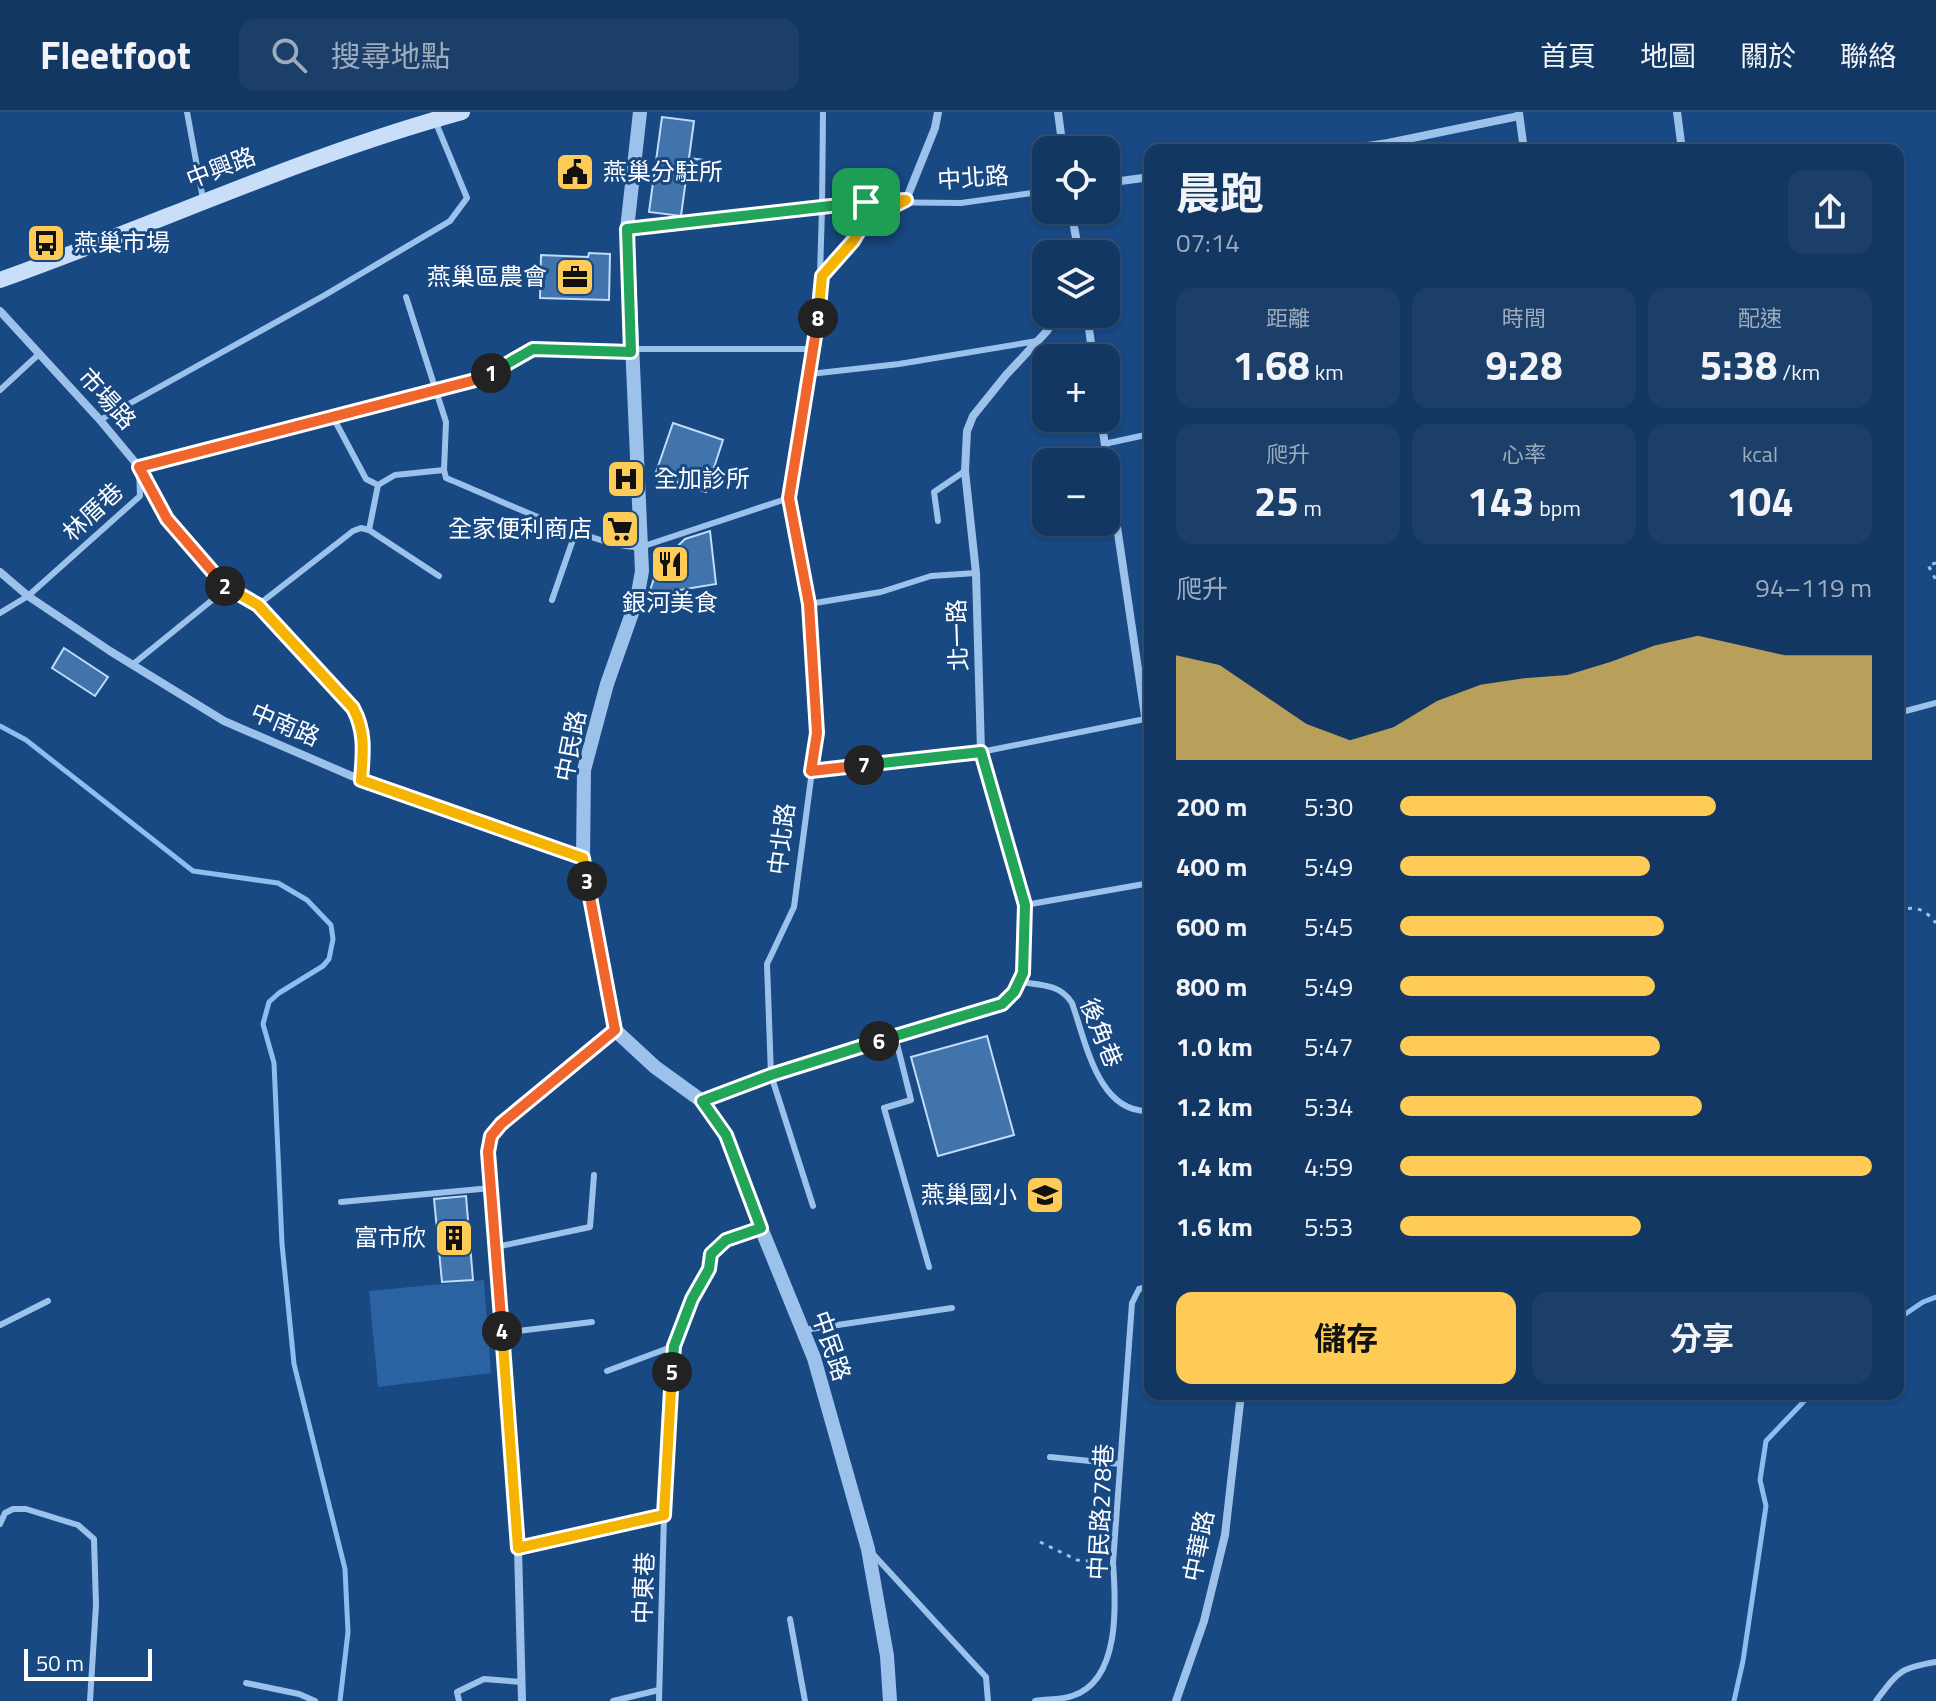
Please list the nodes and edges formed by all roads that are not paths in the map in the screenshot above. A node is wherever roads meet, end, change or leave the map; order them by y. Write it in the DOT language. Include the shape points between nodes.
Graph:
graph roads {
  1 [pos="187,112"];
  2 [pos="462,112"];
  3 [pos="640,112"];
  4 [pos="823,112"];
  5 [pos="938,112"];
  6 [pos="1058,112"];
  7 [pos="1677,112"];
  8 [pos="1519,114"];
  9 [pos="434,120"];
  10 [pos="1061,136"];
  11 [pos="1401,144"];
  12 [pos="1523,144"];
  13 [pos="1681,144"];
  14 [pos="1144,178"];
  15 [pos="1120,181"];
  16 [pos="1032,193"];
  17 [pos="203,200"];
  18 [pos="906,200"];
  19 [pos="822,209"];
  20 [pos="627,229"];
  21 [pos="822,276"];
  22 [pos="0,280"];
  23 [pos="406,297"];
  24 [pos="0,311"];
  25 [pos="1047,328"];
  26 [pos="1037,341"];
  27 [pos="814,349"];
  28 [pos="631,351"];
  29 [pos="39,354"];
  30 [pos="810,374"];
  31 [pos="0,390"];
  32 [pos="436,390"];
  33 [pos="333,417"];
  34 [pos="100,420"];
  35 [pos="1103,432"];
  36 [pos="1144,435"];
  37 [pos="1104,444"];
  38 [pos="139,467"];
  39 [pos="444,470"];
  40 [pos="965,471"];
  41 [pos="378,485"];
  42 [pos="789,498"];
  43 [pos="938,521"];
  44 [pos="369,530"];
  45 [pos="576,531"];
  46 [pos="641,547"];
  47 [pos="0,572"];
  48 [pos="976,573"];
  49 [pos="439,576"];
  50 [pos="227,588"];
  51 [pos="28,596"];
  52 [pos="552,600"];
  53 [pos="809,604"];
  54 [pos="258,605"];
  55 [pos="0,613"];
  56 [pos="132,665"];
  57 [pos="1144,693"];
  58 [pos="1936,703"];
  59 [pos="1904,711"];
  60 [pos="1144,719"];
  61 [pos="981,752"];
  62 [pos="811,771"];
  63 [pos="361,780"];
  64 [pos="583,858"];
  65 [pos="1144,884"];
  66 [pos="1025,905"];
  67 [pos="1020,982"];
  68 [pos="615,1030"];
  69 [pos="895,1036"];
  70 [pos="771,1075"];
  71 [pos="702,1101"];
  72 [pos="1144,1111"];
  73 [pos="594,1175"];
  74 [pos="491,1188"];
  75 [pos="341,1202"];
  76 [pos="813,1206"];
  77 [pos="761,1228"];
  78 [pos="496,1247"];
  79 [pos="929,1267"];
  80 [pos="1144,1288"];
  81 [pos="48,1301"];
  82 [pos="952,1308"];
  83 [pos="592,1322"];
  84 [pos="0,1325"];
  85 [pos="804,1330"];
  86 [pos="502,1333"];
  87 [pos="674,1346"];
  88 [pos="607,1371"];
  89 [pos="1240,1400"];
  90 [pos="1050,1457"];
  91 [pos="1120,1464"];
  92 [pos="664,1515"];
  93 [pos="0,1524"];
  94 [pos="518,1548"];
  95 [pos="868,1549"];
  96 [pos="790,1619"];
  97 [pos="1936,1662"];
  98 [pos="521,1682"];
  99 [pos="246,1683"];
  100 [pos="659,1690"];
  101 [pos="90,1701"];
  102 [pos="315,1701"];
  103 [pos="459,1701"];
  104 [pos="522,1701"];
  105 [pos="613,1701"];
  106 [pos="659,1701"];
  107 [pos="805,1701"];
  108 [pos="890,1701"];
  109 [pos="988,1701"];
  110 [pos="1035,1701"];
  111 [pos="1176,1701"];
  112 [pos="1876,1701"];
  1 -- 17 [label="lane"];
  2 -- 9 [label="main road, 中興路"];
  3 -- 20 [label="street, 中民路"];
  4 -- 19 [label="lane"];
  5 -- 18 [label="street"];
  6 -- 10 [label="street"];
  7 -- 13 [label="street"];
  8 -- 11 [label="street"];
  8 -- 12 [label="street"];
  9 -- 17 [label="main road, 中興路"];
  9 -- 34 [label="lane" via="467,198 450,221"];
  14 -- 15 [label="street"];
  16 -- 18 [label="lane, 中北路" via="961,203"];
  17 -- 22 [label="main road, 中興路"];
  18 -- 19 [label="lane, 中北路"];
  18 -- 21 [label="lane" via="865,221"];
  19 -- 20 [label="lane"];
  19 -- 21 [label="lane, 中北路"];
  20 -- 28 [label="street, 中民路"];
  21 -- 27 [label="lane, 中北路"];
  23 -- 32 [label="lane"];
  24 -- 29 [label="street, 市場路"];
  25 -- 26 [label="street, 北一路"];
  26 -- 30 [label="lane"];
  26 -- 40 [label="street, 北一路" via="973,416"];
  27 -- 28 [label="lane, 林厝巷"];
  27 -- 30 [label="lane, 中北路"];
  28 -- 32 [label="lane, 林厝巷" via="533,349 479,379"];
  28 -- 46 [label="street, 中民路"];
  29 -- 31 [label="lane"];
  29 -- 34 [label="street, 市場路"];
  30 -- 42 [label="lane, 中北路"];
  32 -- 33 [label="lane, 林厝巷"];
  32 -- 39 [label="lane" via="446,422"];
  33 -- 38 [label="lane, 林厝巷"];
  33 -- 41 [label="lane" via="366,479"];
  34 -- 38 [label="street, 市場路"];
  35 -- 37 [label="street"];
  36 -- 37 [label="lane"];
  37 -- 57 [label="street"];
  38 -- 50 [label="street, 市場路" via="167,519"];
  38 -- 51 [label="lane, 林厝巷" via="140,496"];
  39 -- 41 [label="lane" via="395,475"];
  39 -- 45 [label="lane" via="446,478"];
  40 -- 43 [label="lane" via="934,492"];
  40 -- 48 [label="street, 北一路"];
  41 -- 44 [label="lane"];
  42 -- 46 [label="lane"];
  42 -- 53 [label="lane, 中北路"];
  44 -- 49 [label="lane"];
  44 -- 54 [label="lane" via="353,531"];
  45 -- 46 [label="lane"];
  45 -- 52 [label="lane"];
  46 -- 64 [label="street, 中民路" via="637,599 584,770"];
  47 -- 51 [label="street, 中南路"];
  48 -- 53 [label="lane" via="931,576 881,592"];
  48 -- 61 [label="street, 北一路"];
  50 -- 54 [label="street, 市場路"];
  50 -- 56 [label="lane"];
  51 -- 55 [label="lane"];
  51 -- 56 [label="street, 中南路"];
  53 -- 62 [label="lane, 中北路" via="817,733"];
  54 -- 63 [label="street, 市場路" via="353,708 364,746"];
  56 -- 63 [label="street, 中南路" via="224,721"];
  58 -- 59 [label="lane"];
  60 -- 61 [label="lane"];
  61 -- 62 [label="lane"];
  61 -- 66 [label="street, 北一路"];
  62 -- 70 [label="lane, 中北路" via="794,907 767,964"];
  63 -- 64 [label="street, 中南路"];
  64 -- 68 [label="street, 中民路"];
  65 -- 66 [label="lane"];
  66 -- 67 [label="street, 北一路"];
  67 -- 69 [label="lane" via="1002,1004"];
  67 -- 72 [label="lane, 後角巷" via="1066,993 1101,1083 1134,1112"];
  68 -- 71 [label="street, 中民路"];
  68 -- 74 [label="street" via="491,1136"];
  69 -- 70 [label="lane"];
  69 -- 79 [label="lane" via="911,1100 884,1108"];
  70 -- 71 [label="lane"];
  70 -- 76 [label="lane, 中北路"];
  71 -- 77 [label="street, 中民路" via="726,1135"];
  73 -- 78 [label="lane" via="590,1227"];
  74 -- 75 [label="lane"];
  74 -- 78 [label="street"];
  77 -- 85 [label="street, 中民路"];
  77 -- 87 [label="lane, 中東巷" via="726,1240 711,1254"];
  78 -- 86 [label="street"];
  80 -- 91 [label="lane, 中民路278巷" via="1132,1303"];
  81 -- 84 [label="lane"];
  82 -- 85 [label="lane"];
  83 -- 86 [label="lane"];
  85 -- 95 [label="street, 中民路"];
  86 -- 94 [label="street"];
  87 -- 88 [label="lane"];
  87 -- 92 [label="lane, 中東巷"];
  89 -- 111 [label="street, 中華路" via="1225,1535 1204,1621"];
  90 -- 91 [label="lane"];
  91 -- 110 [label="lane, 中民路278巷" via="1109,1657 1095,1680 1074,1696"];
  92 -- 94 [label="lane"];
  92 -- 100 [label="lane, 中東巷"];
  93 -- 101 [label="lane" via="5,1513 26,1509 78,1525 94,1539"];
  94 -- 98 [label="street"];
  95 -- 108 [label="street, 中民路"];
  95 -- 109 [label="lane" via="986,1677"];
  96 -- 107 [label="lane"];
  97 -- 112 [label="lane" via="1907,1667"];
  98 -- 103 [label="lane" via="484,1679 457,1692"];
  98 -- 104 [label="street"];
  99 -- 102 [label="lane"];
  100 -- 105 [label="lane"];
  100 -- 106 [label="lane, 中東巷"];
}
